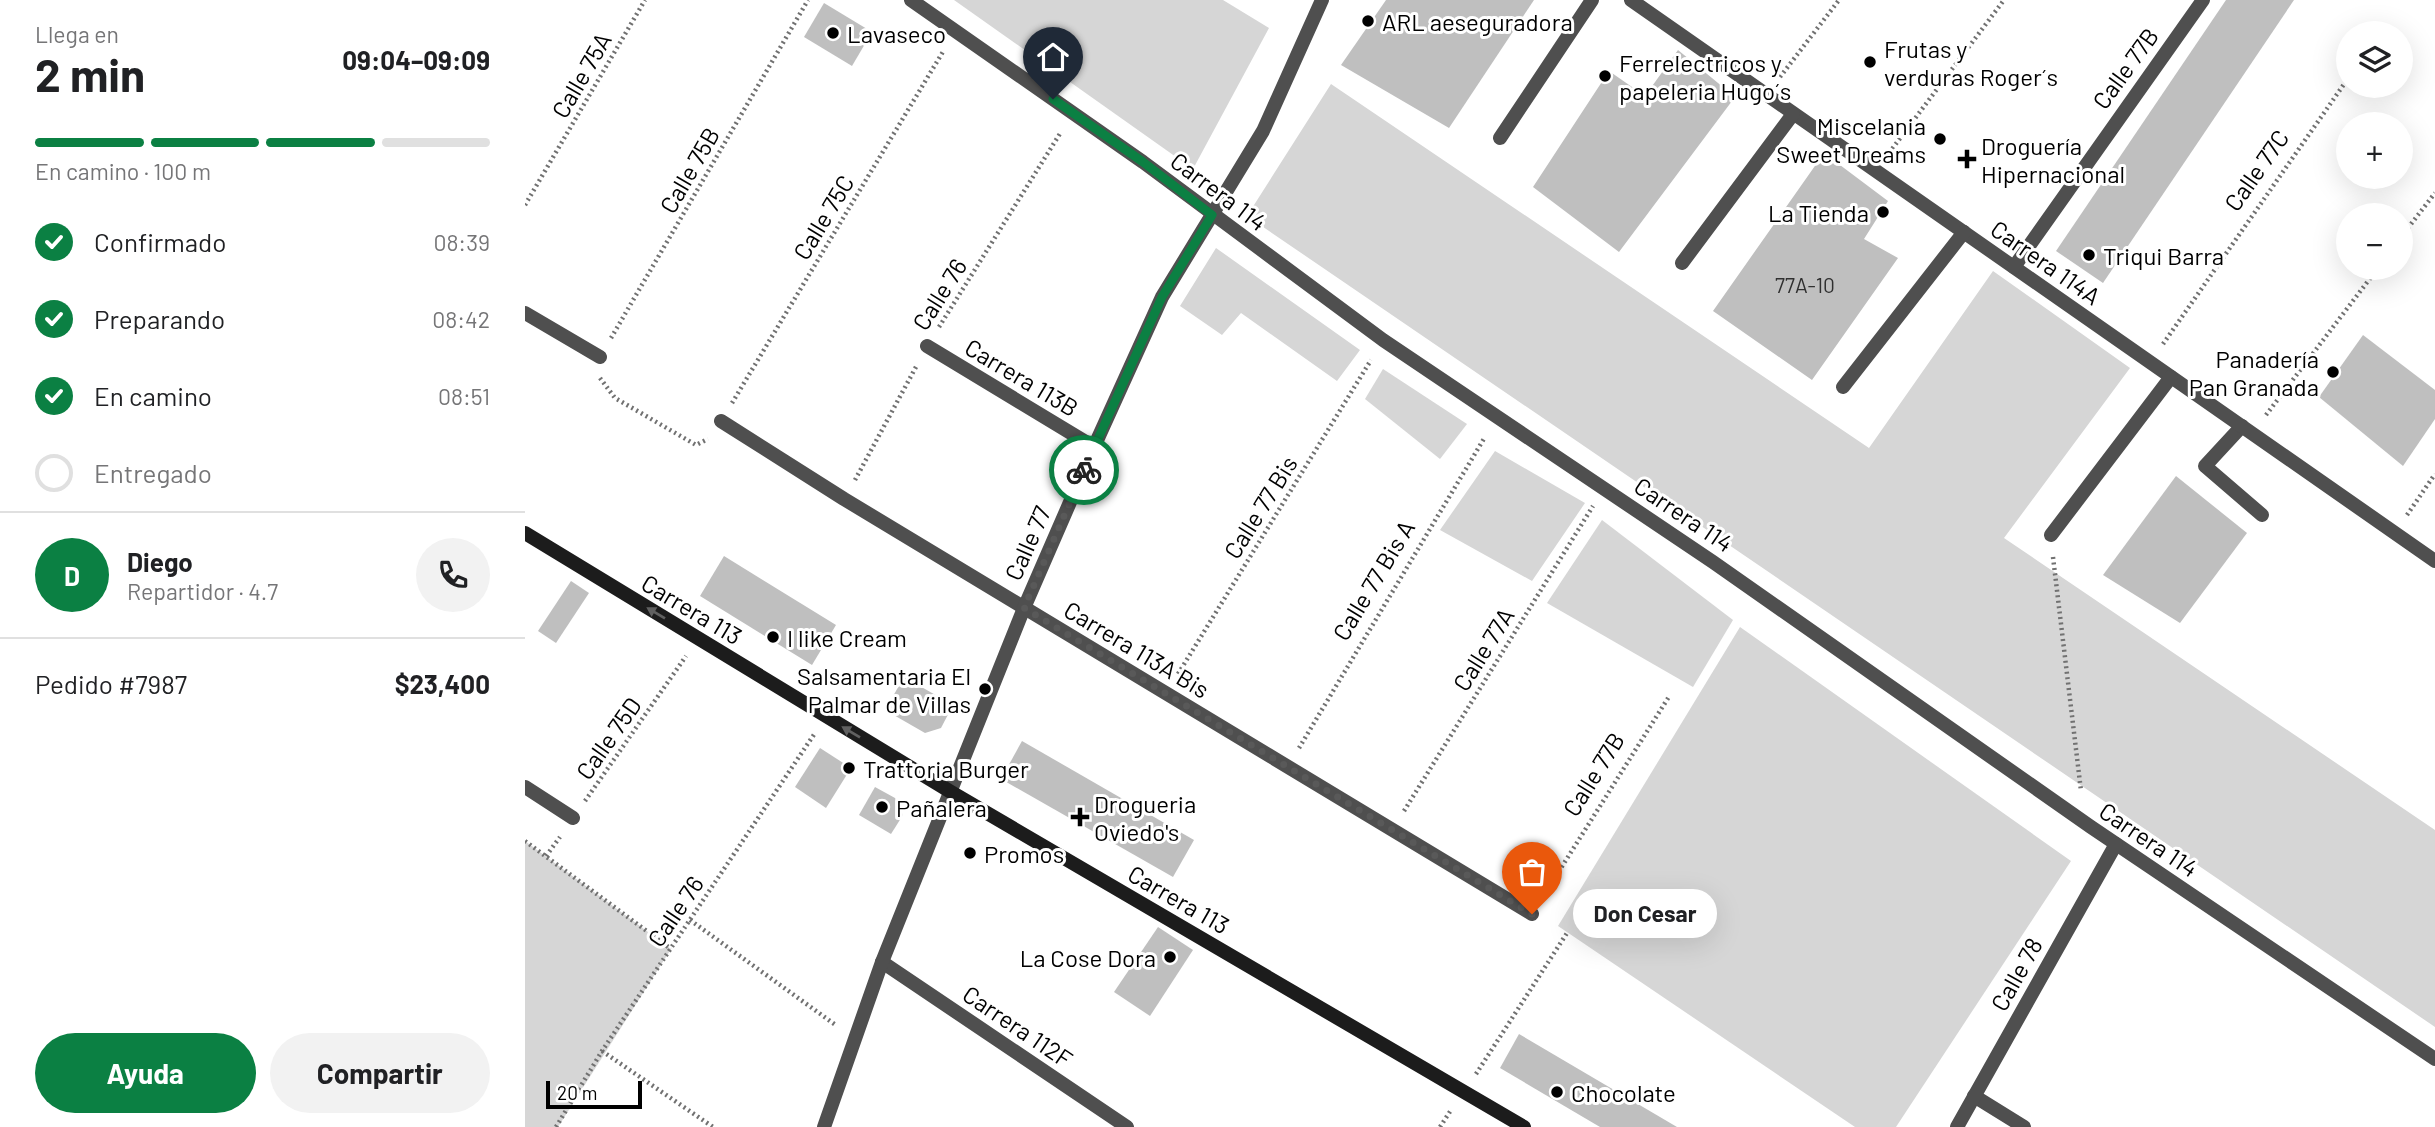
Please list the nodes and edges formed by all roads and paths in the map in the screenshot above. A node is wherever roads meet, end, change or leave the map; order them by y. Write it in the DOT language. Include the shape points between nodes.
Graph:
graph roads {
  1 [pos="645,0"];
  2 [pos="808,0"];
  3 [pos="912,0"];
  4 [pos="1322,0"];
  5 [pos="1592,0"];
  6 [pos="1631,0"];
  7 [pos="1839,0"];
  8 [pos="2004,0"];
  9 [pos="2203,0"];
  10 [pos="956,31"];
  11 [pos="1767,95"];
  12 [pos="2336,96"];
  13 [pos="1073,113"];
  14 [pos="1793,114"];
  15 [pos="1500,138"];
  16 [pos="1875,171"];
  17 [pos="2435,193"];
  18 [pos="525,205"];
  19 [pos="1212,215"];
  20 [pos="2413,221"];
  21 [pos="1963,232"];
  22 [pos="1682,263"];
  23 [pos="2014,267"];
  24 [pos="2369,280"];
  25 [pos="525,313"];
  26 [pos="2177,324"];
  27 [pos="1383,340"];
  28 [pos="927,346"];
  29 [pos="600,357"];
  30 [pos="2171,377"];
  31 [pos="1843,387"];
  32 [pos="2271,407"];
  33 [pos="1497,417"];
  34 [pos="721,421"];
  35 [pos="2242,426"];
  36 [pos="1094,447"];
  37 [pos="2435,474"];
  38 [pos="1604,487"];
  39 [pos="844,499"];
  40 [pos="2262,515"];
  41 [pos="525,533"];
  42 [pos="2395,533"];
  43 [pos="2050,535"];
  44 [pos="2435,561"];
  45 [pos="1024,608"];
  46 [pos="698,639"];
  47 [pos="1166,693"];
  48 [pos="1670,695"];
  49 [pos="826,717"];
  50 [pos="1288,766"];
  51 [pos="525,787"];
  52 [pos="951,792"];
  53 [pos="573,818"];
  54 [pos="2091,827"];
  55 [pos="1393,830"];
  56 [pos="525,841"];
  57 [pos="2116,844"];
  58 [pos="546,856"];
  59 [pos="1532,914"];
  60 [pos="690,920"];
  61 [pos="1567,933"];
  62 [pos="671,949"];
  63 [pos="883,962"];
  64 [pos="856,1039"];
  65 [pos="602,1051"];
  66 [pos="2435,1059"];
  67 [pos="1464,1092"];
  68 [pos="1974,1097"];
  69 [pos="556,1127"];
  70 [pos="713,1127"];
  71 [pos="824,1127"];
  72 [pos="1127,1127"];
  73 [pos="1440,1127"];
  74 [pos="1524,1127"];
  75 [pos="1957,1127"];
  76 [pos="2024,1127"];
  1 -- 18 [label="path, Calle 75A"];
  2 -- 29 [label="path, Calle 75B"];
  3 -- 10 [label="street, Carrera 114"];
  4 -- 19 [label="street, Calle 77" via="1263,131"];
  5 -- 15 [label="street"];
  6 -- 11 [label="street, Carrera 114A"];
  7 -- 11 [label="path"];
  8 -- 16 [label="path"];
  9 -- 23 [label="street, Calle 77B"];
  10 -- 13 [label="street, Carrera 114"];
  10 -- 34 [label="path, Calle 75C"];
  11 -- 14 [label="street, Carrera 114A"];
  12 -- 26 [label="path, Calle 77C"];
  13 -- 19 [label="street, Carrera 114"];
  13 -- 28 [label="path, Calle 76"];
  14 -- 16 [label="street, Carrera 114A"];
  14 -- 22 [label="street"];
  16 -- 21 [label="street, Carrera 114A"];
  17 -- 20 [label="path"];
  19 -- 27 [label="street, Carrera 114"];
  19 -- 36 [label="street, Calle 77" via="1162,297"];
  21 -- 23 [label="street, Carrera 114A"];
  21 -- 31 [label="street"];
  23 -- 30 [label="street, Carrera 114A"];
  24 -- 32 [label="path"];
  25 -- 29 [label="street"];
  27 -- 33 [label="street, Carrera 114"];
  27 -- 47 [label="path, Calle 77 Bis"];
  28 -- 36 [label="street, Carrera 113B"];
  28 -- 39 [label="path, Calle 76"];
  29 -- 34 [label="path, Calle 75C" via="599,375 615,397 696,445 709,439"];
  30 -- 35 [label="street, Carrera 114A"];
  30 -- 43 [label="street"];
  33 -- 38 [label="street, Carrera 114"];
  33 -- 50 [label="path, Calle 77 Bis A"];
  34 -- 39 [label="street, Carrera 113A Bis"];
  35 -- 40 [label="street" via="2205,466"];
  35 -- 42 [label="street, Carrera 114A"];
  36 -- 45 [label="street, Calle 77"];
  37 -- 42 [label="path"];
  38 -- 54 [label="street, Carrera 114"];
  38 -- 55 [label="path, Calle 77A"];
  39 -- 45 [label="street, Carrera 113A Bis"];
  46 -- 41 [label="street, Carrera 113, one-way"];
  42 -- 44 [label="street, Carrera 114A"];
  43 -- 54 [label="path" via="2083,801"];
  45 -- 47 [label="street, Carrera 113A Bis"];
  45 -- 52 [label="street, Calle 77"];
  46 -- 49 [label="street, Carrera 113"];
  46 -- 53 [label="path, Calle 75D"];
  47 -- 50 [label="street, Carrera 113A Bis"];
  48 -- 59 [label="path, Calle 77B"];
  52 -- 49 [label="street, Carrera 113, one-way"];
  49 -- 60 [label="path, Calle 76"];
  50 -- 55 [label="street, Carrera 113A Bis"];
  51 -- 53 [label="street"];
  52 -- 63 [label="street, Calle 77"];
  52 -- 67 [label="street, Carrera 113"];
  53 -- 58 [label="path, Calle 75D"];
  54 -- 57 [label="street, Carrera 114"];
  55 -- 59 [label="street, Carrera 113A Bis"];
  56 -- 58 [label="path"];
  57 -- 66 [label="street, Carrera 114"];
  57 -- 68 [label="street, Calle 78"];
  58 -- 62 [label="path"];
  60 -- 62 [label="path, Calle 76"];
  60 -- 64 [label="path"];
  61 -- 67 [label="path"];
  62 -- 65 [label="path, Calle 76"];
  63 -- 64 [label="street, Calle 77"];
  63 -- 72 [label="street, Carrera 112F"];
  64 -- 71 [label="street, Calle 77"];
  65 -- 69 [label="path, Calle 76"];
  65 -- 70 [label="path"];
  67 -- 73 [label="path"];
  67 -- 74 [label="street, Carrera 113"];
  68 -- 75 [label="street, Calle 78"];
  68 -- 76 [label="street"];
}
